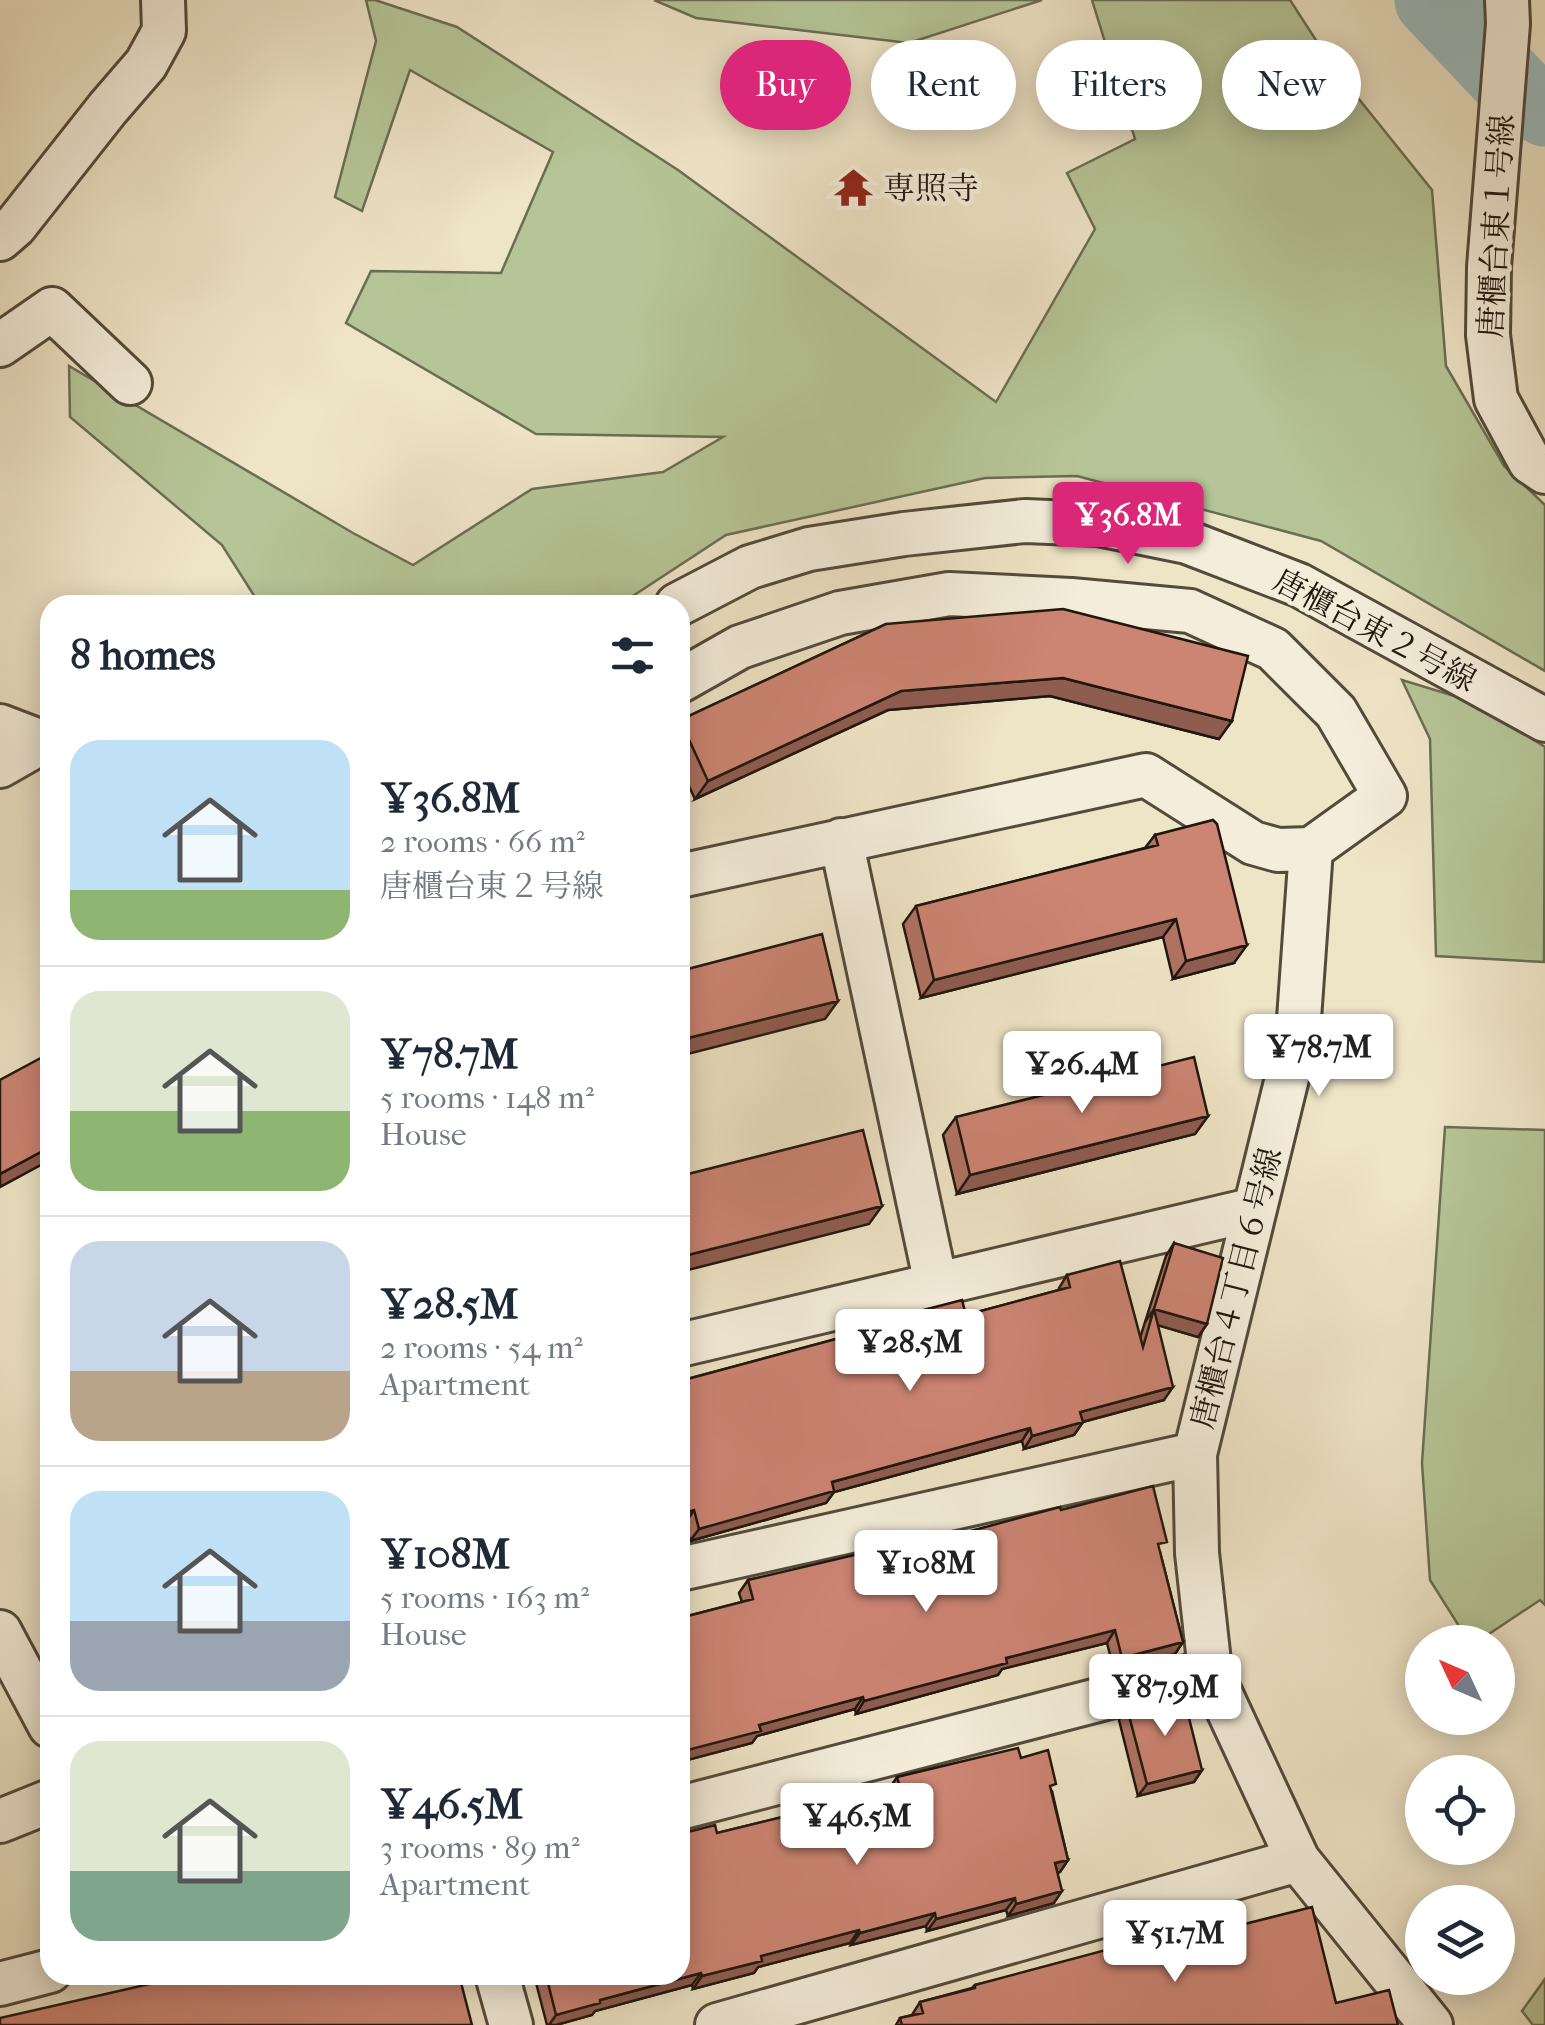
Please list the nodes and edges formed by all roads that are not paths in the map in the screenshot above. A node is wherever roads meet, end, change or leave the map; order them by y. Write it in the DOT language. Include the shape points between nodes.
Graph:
graph roads {
  1 [pos="163,0"];
  2 [pos="1507,12"];
  3 [pos="0,238"];
  4 [pos="0,345"];
  5 [pos="130,383"];
  6 [pos="1545,472"];
  7 [pos="690,598"];
  8 [pos="690,675"];
  9 [pos="1545,720"];
  10 [pos="0,726"];
  11 [pos="40,743"];
  12 [pos="40,748"];
  13 [pos="0,766"];
  14 [pos="842,840"];
  15 [pos="1311,849"];
  16 [pos="690,874"];
  17 [pos="1255,1209"];
  18 [pos="936,1284"];
  19 [pos="690,1343"];
  20 [pos="1195,1454"];
  21 [pos="690,1567"];
  22 [pos="0,1632"];
  23 [pos="1210,1671"];
  24 [pos="40,1707"];
  25 [pos="40,1805"];
  26 [pos="690,1805"];
  27 [pos="0,1822"];
  28 [pos="1298,1860"];
  29 [pos="40,1974"];
  30 [pos="0,1984"];
  31 [pos="500,1985"];
  32 [pos="511,2025"];
  33 [pos="716,2025"];
  34 [pos="1431,2025"];
  1 -- 3 [label="street" via="164,31 146,64"];
  2 -- 6 [label="street, 唐櫃台東１号線" via="1488,334 1496,399 1530,462"];
  4 -- 5 [label="street" via="52,310"];
  7 -- 9 [label="street, 唐櫃台東２号線" via="750,567 809,550 1025,521 1098,524 1187,542 1298,585"];
  8 -- 15 [label="street" via="740,647 840,613 949,594 1190,611 1273,649 1336,712 1386,796"];
  10 -- 11 [label="street"];
  12 -- 13 [label="street"];
  14 -- 15 [label="street" via="1146,774 1253,843"];
  14 -- 16 [label="street"];
  14 -- 18 [label="street"];
  15 -- 17 [label="street, 唐櫃台４丁目６号線" via="1298,1033"];
  17 -- 18 [label="street"];
  17 -- 20 [label="street, 唐櫃台４丁目６号線"];
  18 -- 19 [label="street"];
  20 -- 21 [label="street"];
  20 -- 23 [label="street, 唐櫃台４丁目６号線"];
  22 -- 24 [label="street"];
  23 -- 26 [label="street"];
  23 -- 28 [label="street, 唐櫃台４丁目６号線"];
  25 -- 27 [label="street"];
  28 -- 33 [label="street"];
  28 -- 34 [label="street, 唐櫃台４丁目６号線"];
  29 -- 30 [label="street"];
  31 -- 32 [label="street"];
}
